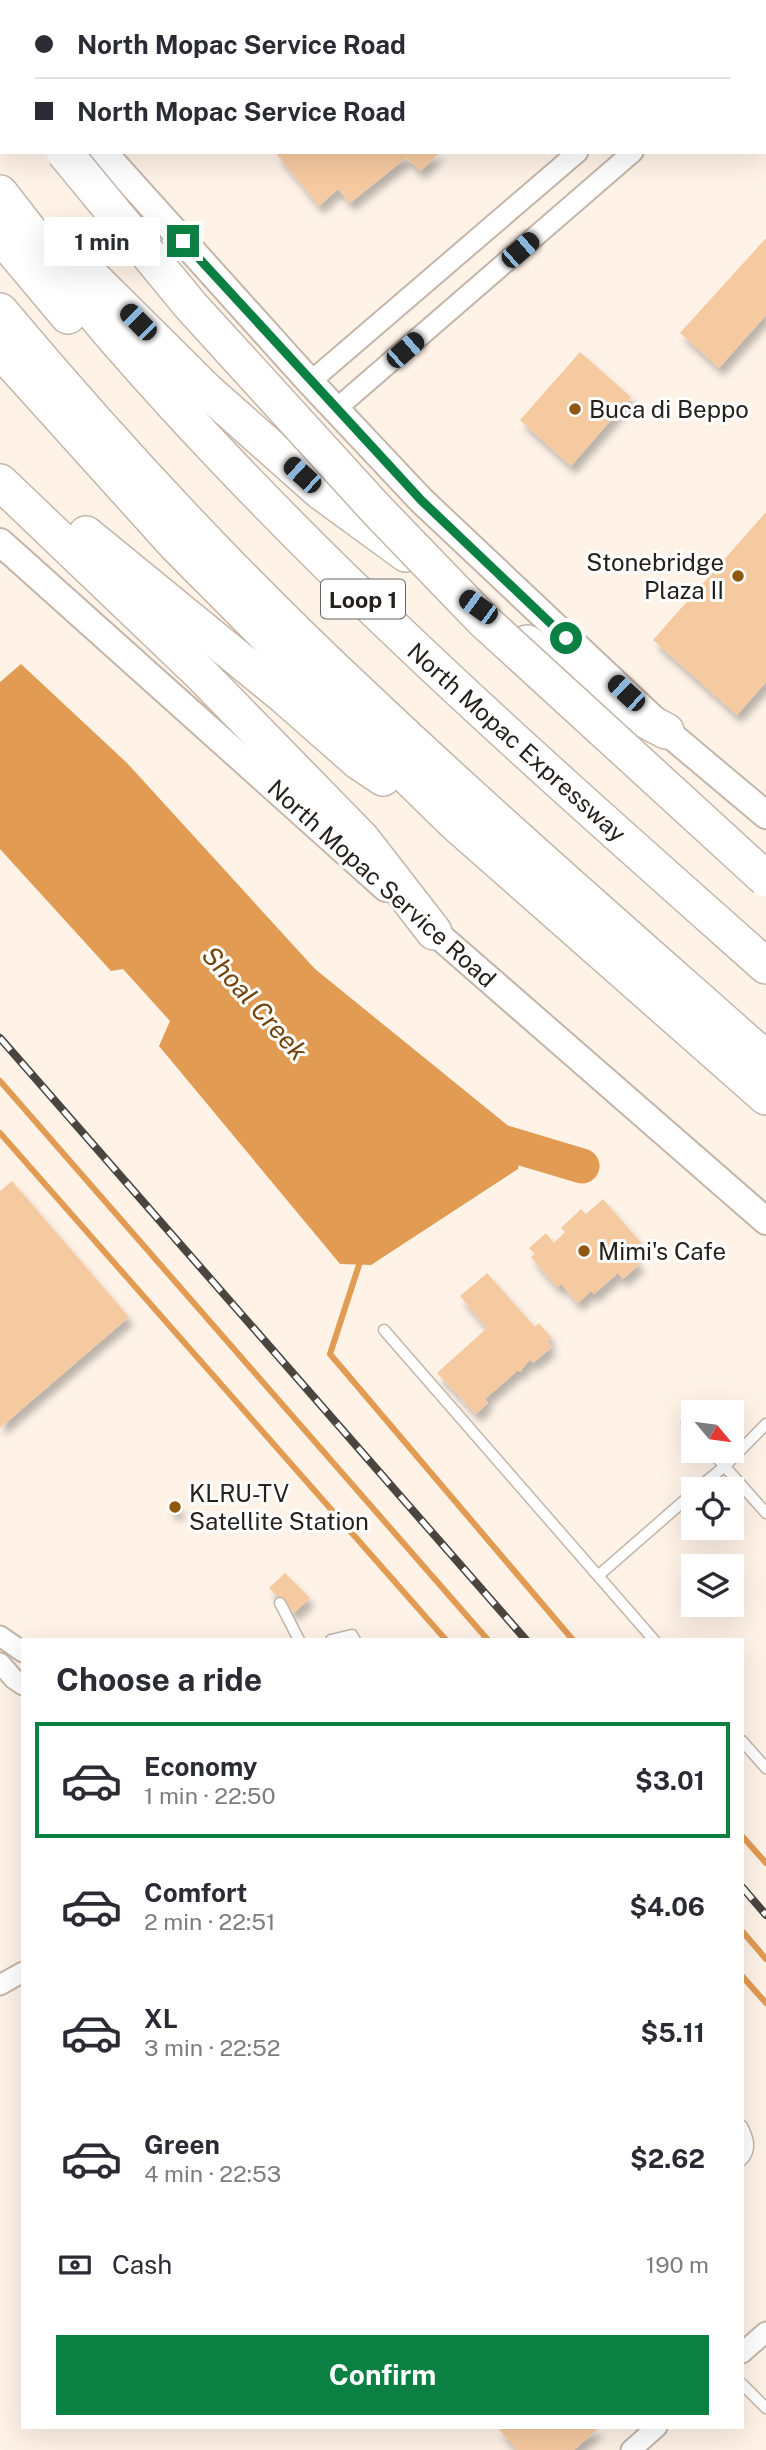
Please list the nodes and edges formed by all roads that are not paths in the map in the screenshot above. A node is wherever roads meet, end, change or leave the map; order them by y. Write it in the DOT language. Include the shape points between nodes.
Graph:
graph roads {
  1 [pos="66,154"];
  2 [pos="105,154"];
  3 [pos="576,154"];
  4 [pos="631,154"];
  5 [pos="0,192"];
  6 [pos="0,236"];
  7 [pos="0,312"];
  8 [pos="0,350"];
  9 [pos="310,382"];
  10 [pos="336,409"];
  11 [pos="0,462"];
  12 [pos="0,482"];
  13 [pos="0,542"];
  14 [pos="666,730"];
  15 [pos="766,815"];
  16 [pos="454,822"];
  17 [pos="766,879"];
  18 [pos="434,932"];
  19 [pos="766,966"];
  20 [pos="766,993"];
  21 [pos="766,1059"];
  22 [pos="766,1097"];
  23 [pos="766,1221"];
  24 [pos="384,1330"];
  25 [pos="766,1424"];
  26 [pos="721,1463"];
  27 [pos="724,1466"];
  28 [pos="711,1477"];
  29 [pos="681,1503"];
  30 [pos="766,1513"];
  31 [pos="598,1575"];
  32 [pos="280,1603"];
  33 [pos="0,1636"];
  34 [pos="298,1638"];
  35 [pos="652,1638"];
  36 [pos="21,1651"];
  37 [pos="0,1663"];
  38 [pos="21,1684"];
  39 [pos="744,1743"];
  40 [pos="766,1768"];
  41 [pos="21,1973"];
  42 [pos="0,1985"];
  43 [pos="744,2131"];
  44 [pos="744,2159"];
  45 [pos="766,2332"];
  46 [pos="744,2351"];
  47 [pos="744,2386"];
  48 [pos="766,2408"];
  49 [pos="655,2429"];
  50 [pos="631,2450"];
  1 -- 17 [label="highway, bridge" via="191,306 483,620"];
  2 -- 9 [label="main road"];
  3 -- 9 [label="street"];
  4 -- 10 [label="street"];
  5 -- 14 [label="highway" via="206,390 321,492 590,691"];
  5 -- 19 [label="highway, North Mopac Expressway / Loop 1" via="110,333 331,568 475,706"];
  6 -- 20 [label="highway" via="150,409 327,592 516,770"];
  7 -- 21 [label="highway" via="116,445 355,689"];
  8 -- 16 [label="highway" via="176,545"];
  9 -- 10 [label="main road"];
  10 -- 14 [label="main road" via="421,500"];
  11 -- 16 [label="highway" via="359,762"];
  12 -- 18 [label="highway" via="201,674 353,830"];
  13 -- 18 [label="main road, North Mopac Service Road"];
  14 -- 15 [label="main road"];
  16 -- 22 [label="highway"];
  18 -- 23 [label="main road, North Mopac Service Road"];
  24 -- 31 [label="lane"];
  25 -- 27 [label="lane"];
  26 -- 27 [label="lane"];
  27 -- 28 [label="lane"];
  27 -- 30 [label="lane"];
  29 -- 31 [label="lane"];
  31 -- 35 [label="lane"];
  32 -- 34 [label="lane"];
  33 -- 36 [label="street"];
  37 -- 38 [label="street"];
  39 -- 40 [label="lane"];
  41 -- 42 [label="street"];
  43 -- 44 [label="lane" via="749,2144"];
  45 -- 46 [label="street"];
  47 -- 48 [label="lane"];
  49 -- 50 [label="street"];
}
